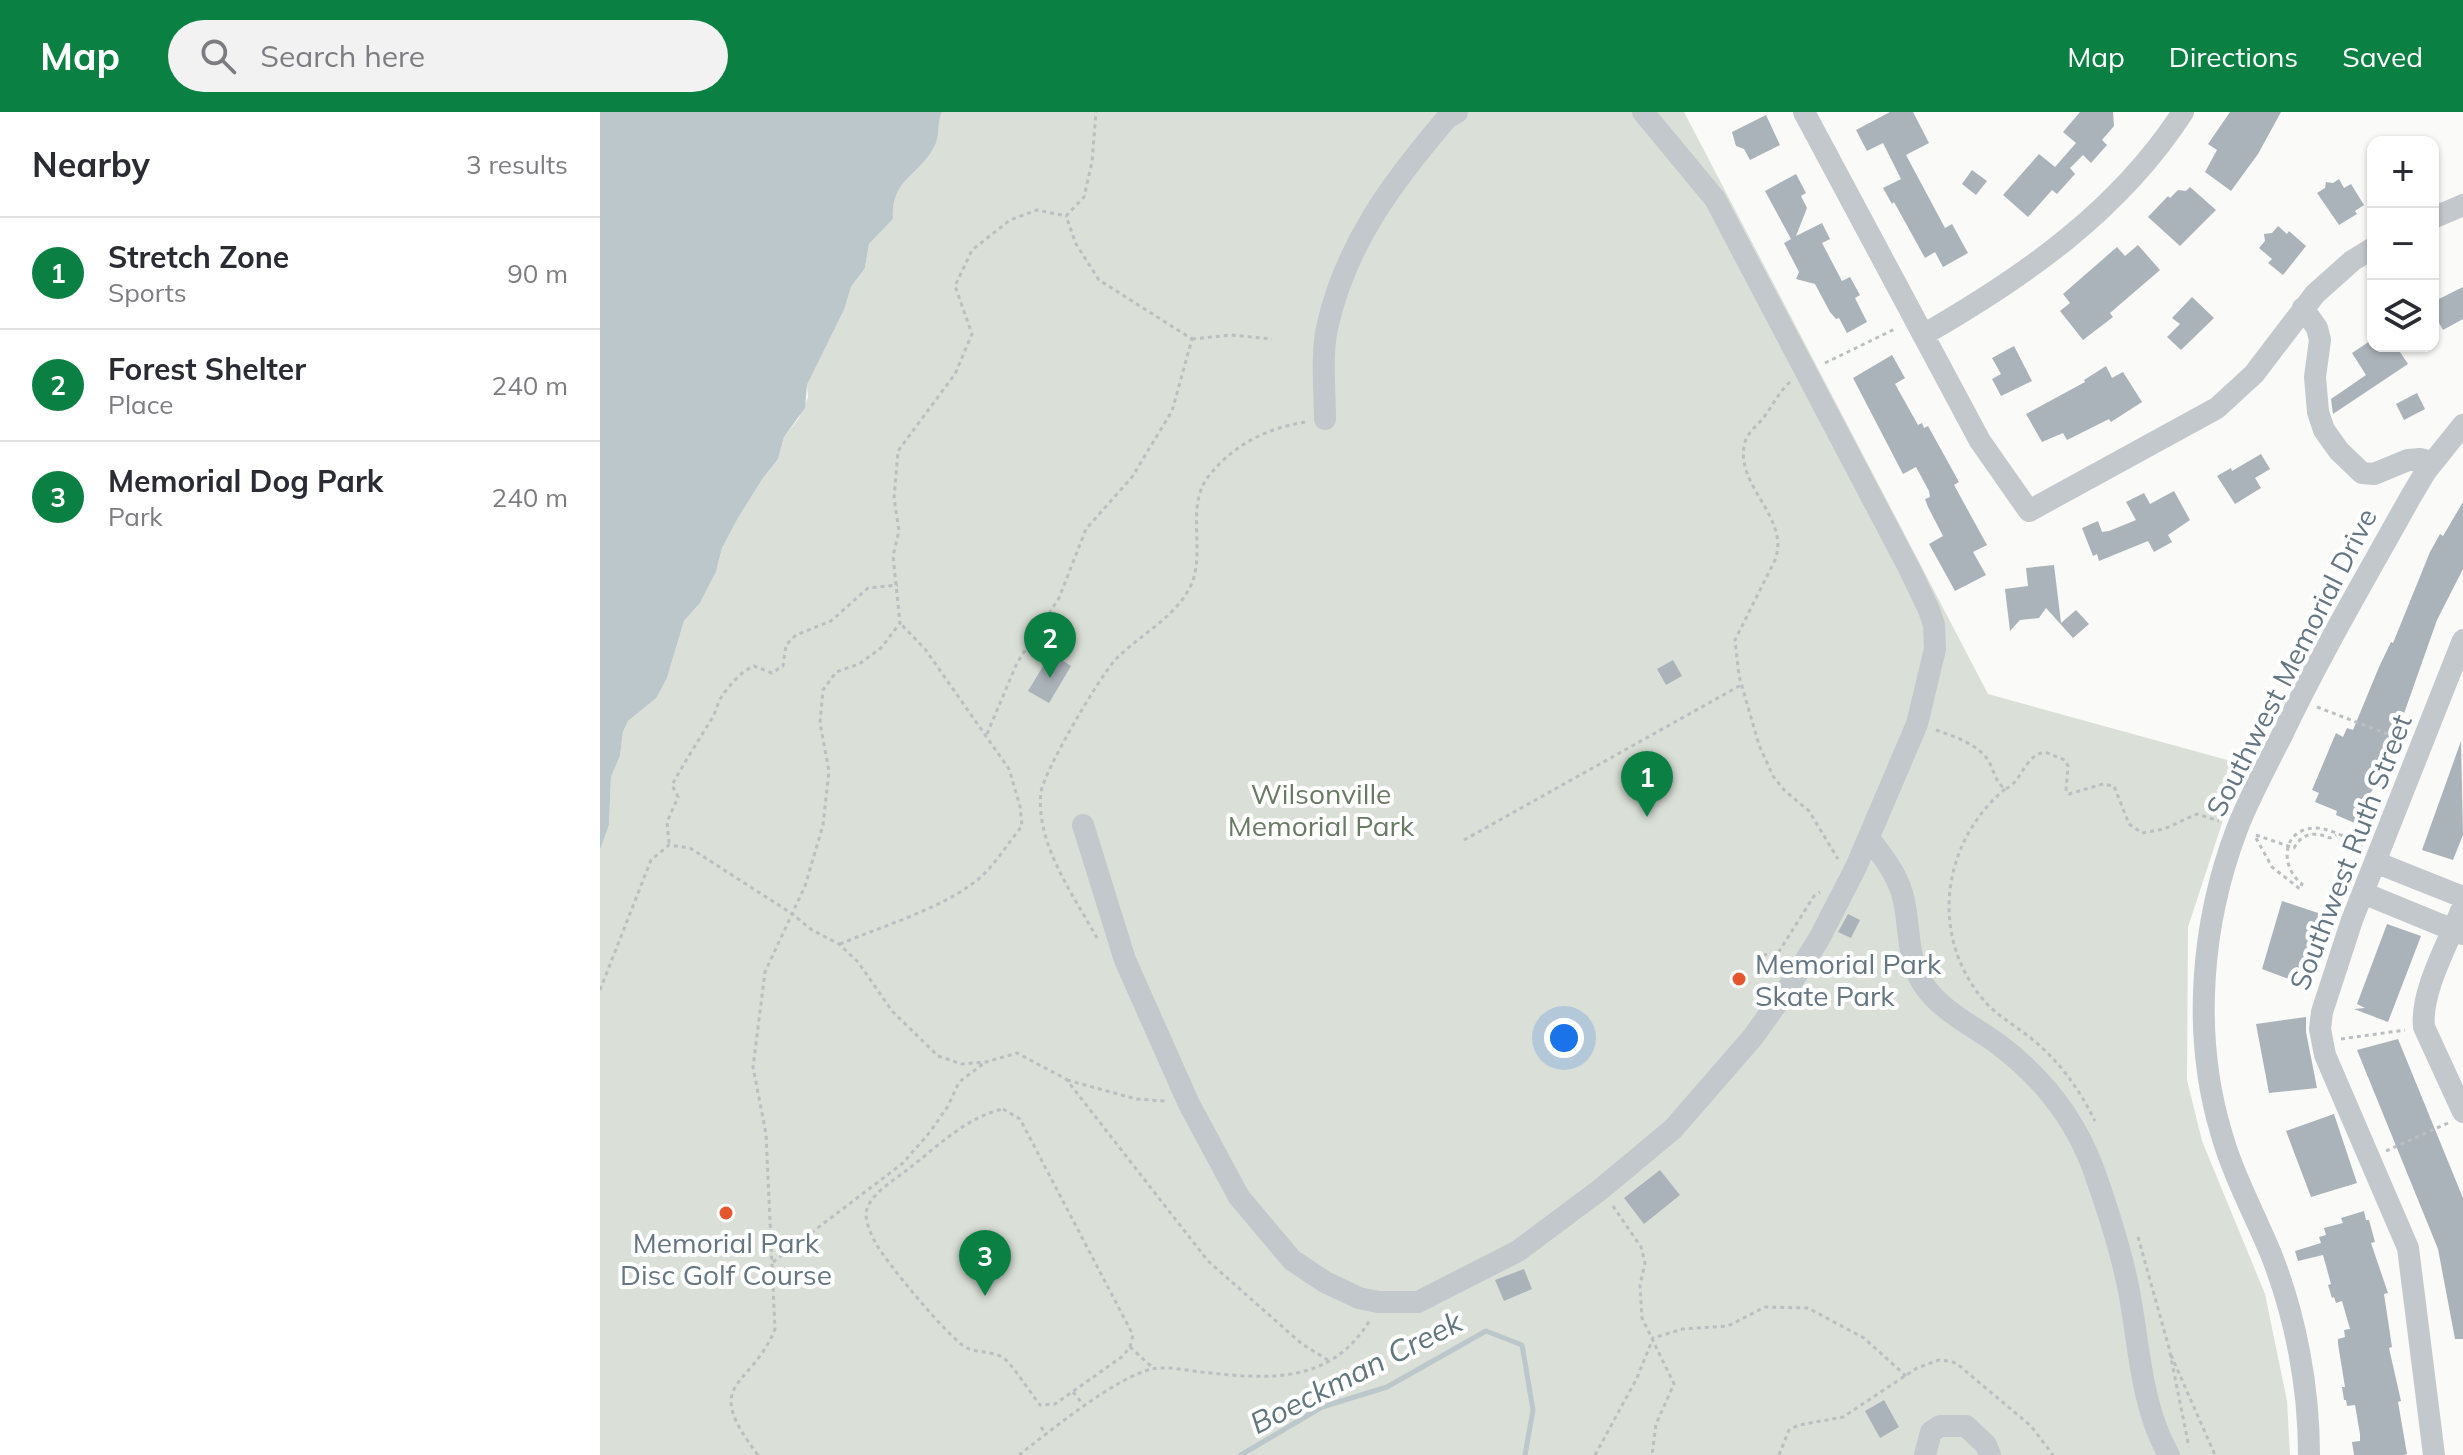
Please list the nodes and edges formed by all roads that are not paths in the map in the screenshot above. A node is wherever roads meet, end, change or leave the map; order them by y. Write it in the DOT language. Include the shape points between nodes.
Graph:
graph roads {
  1 [pos="1457,112"];
  2 [pos="1643,112"];
  3 [pos="1804,112"];
  4 [pos="2183,112"];
  5 [pos="2463,205"];
  6 [pos="2439,215"];
  7 [pos="2367,252"];
  8 [pos="2303,308"];
  9 [pos="1923,335"];
  10 [pos="1325,419"];
  11 [pos="2463,425"];
  12 [pos="2432,462"];
  13 [pos="2463,640"];
  14 [pos="1083,825"];
  15 [pos="1869,838"];
  16 [pos="2372,855"];
  17 [pos="2363,893"];
  18 [pos="2463,897"];
  19 [pos="2463,906"];
  20 [pos="2458,932"];
  21 [pos="2456,1118"];
  22 [pos="2179,1454"];
  23 [pos="1925,1455"];
  24 [pos="1990,1455"];
  25 [pos="2309,1455"];
  26 [pos="2434,1455"];
  1 -- 10 [label="street" via="1400,173 1344,270 1326,330"];
  2 -- 15 [label="street" via="1715,199 1934,625 1935,649 1917,724"];
  3 -- 9 [label="street"];
  4 -- 9 [label="street" via="2145,165 2080,229 2006,286"];
  5 -- 6 [label="street"];
  7 -- 8 [label="street"];
  8 -- 9 [label="street" via="2254,374 2217,408 2029,511 1980,441"];
  8 -- 12 [label="street" via="2320,340 2318,412 2339,451 2362,473 2374,474 2408,460"];
  11 -- 12 [label="street, Southwest Memorial Drive"];
  12 -- 25 [label="street, Southwest Memorial Drive" via="2299,699 2238,828 2207,948 2204,1014 2210,1085 2234,1172 2281,1280 2303,1378"];
  13 -- 16 [label="street, Southwest Ruth Street"];
  14 -- 15 [label="street" via="1125,960 1189,1104 1239,1197 1292,1260 1325,1282 1378,1302 1418,1302 1518,1251 1673,1129 1753,1037 1819,939"];
  15 -- 22 [label="street" via="1899,883 1921,980 1950,1012 2027,1068 2078,1132 2118,1248 2150,1406"];
  16 -- 17 [label="street, Southwest Ruth Street"];
  16 -- 18 [label="street"];
  17 -- 20 [label="street"];
  17 -- 26 [label="street, Southwest Ruth Street" via="2322,1012 2322,1042 2410,1256"];
  19 -- 20 [label="street"];
  20 -- 21 [label="street" via="2429,991 2423,1017"];
  23 -- 24 [label="street" via="1931,1432 1940,1426 1966,1426"];
}
